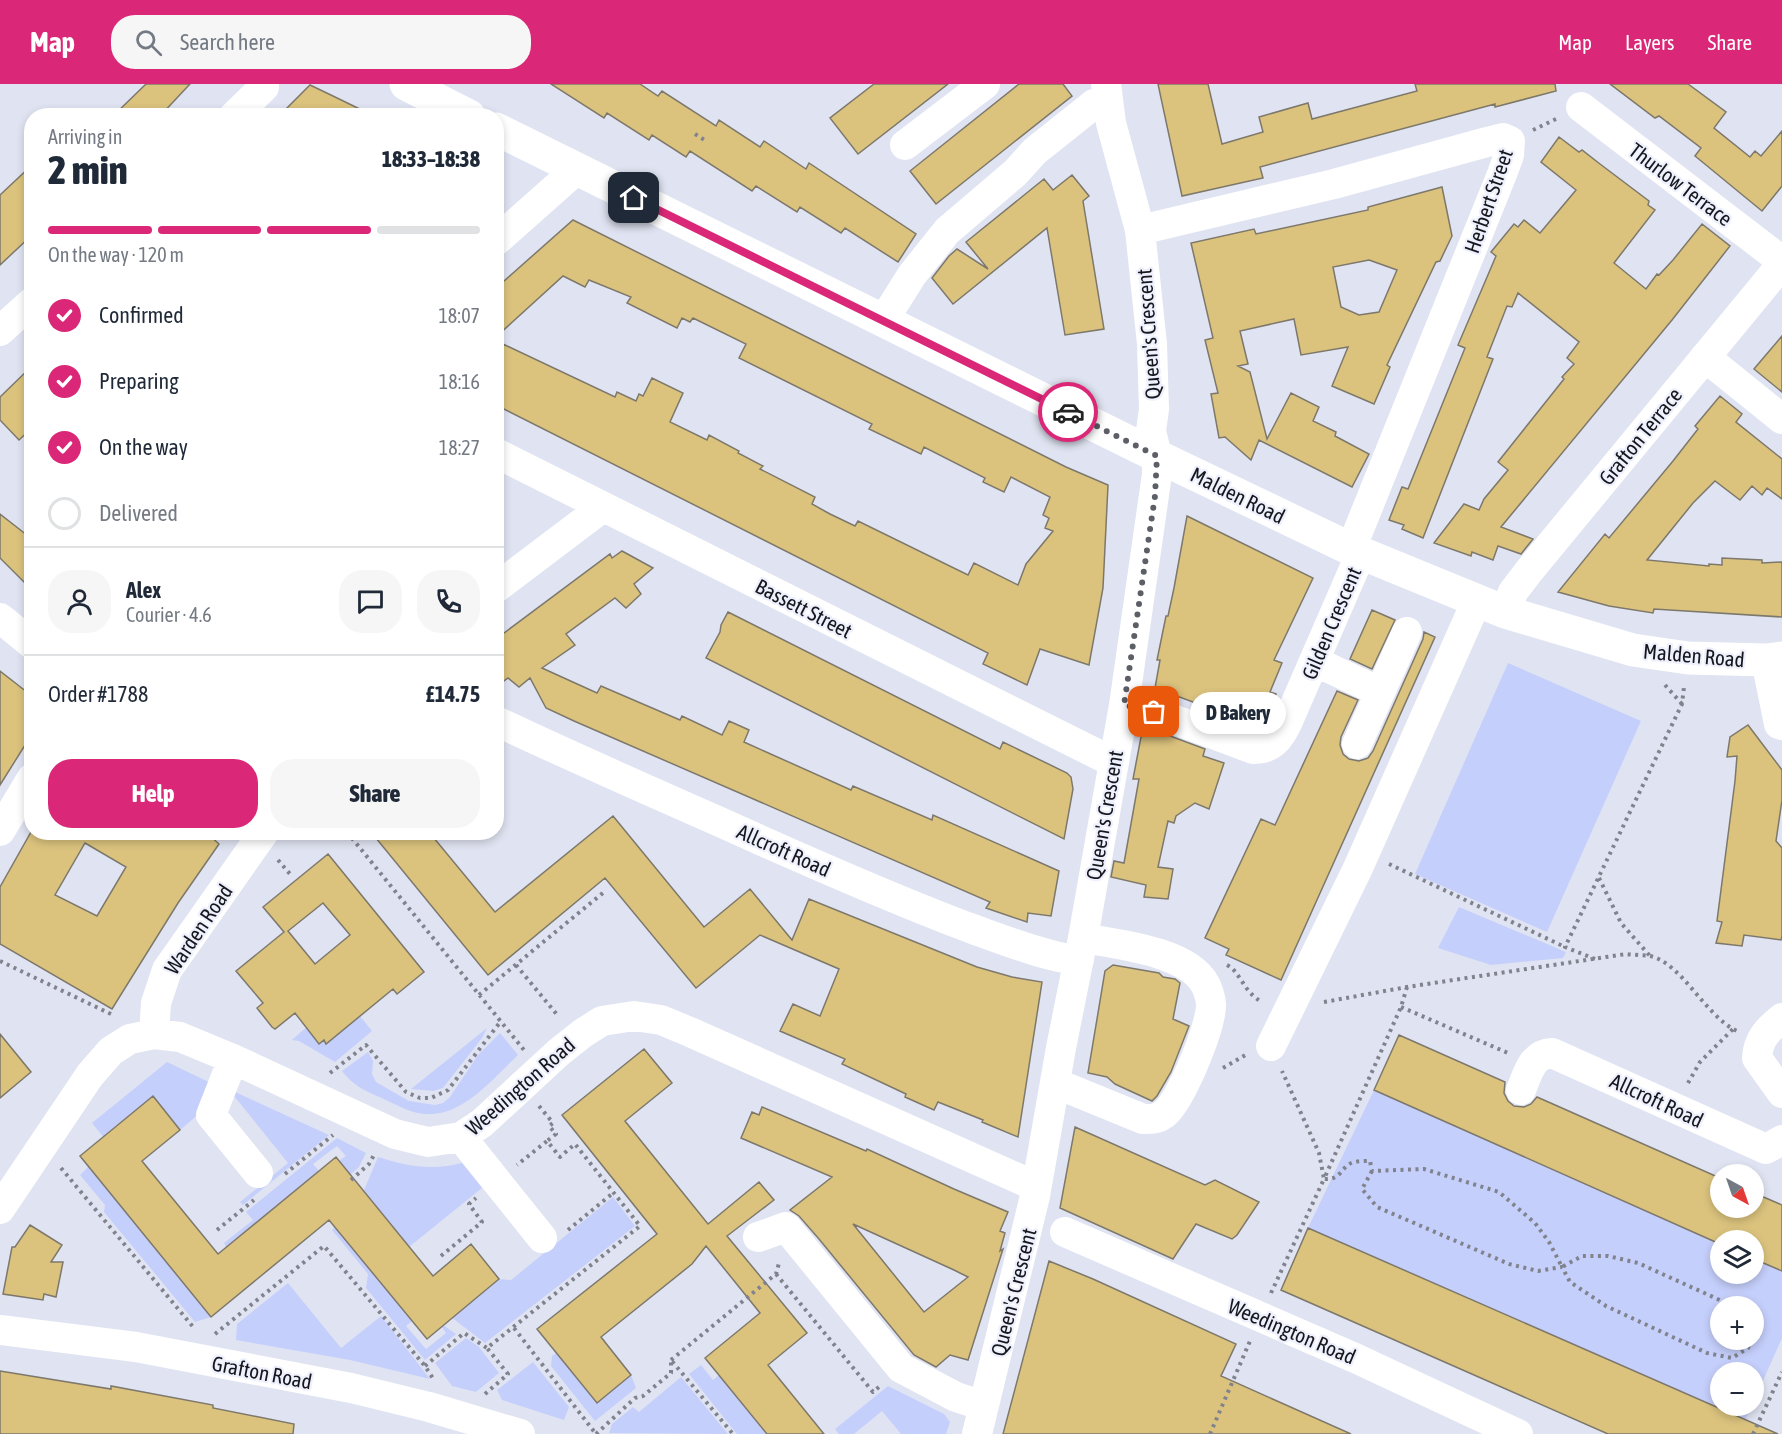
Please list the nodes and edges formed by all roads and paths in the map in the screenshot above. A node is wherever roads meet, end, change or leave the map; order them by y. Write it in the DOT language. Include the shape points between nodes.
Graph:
graph roads {
  1 [pos="406,84"];
  2 [pos="985,84"];
  3 [pos="264,87"];
  4 [pos="1107,92"];
  5 [pos="1581,107"];
  6 [pos="242,108"];
  7 [pos="453,108"];
  8 [pos="504,133"];
  9 [pos="695,134"];
  10 [pos="706,141"];
  11 [pos="1510,141"];
  12 [pos="905,145"];
  13 [pos="576,170"];
  14 [pos="1140,230"];
  15 [pos="504,234"];
  16 [pos="1782,263"];
  17 [pos="24,309"];
  18 [pos="883,321"];
  19 [pos="0,331"];
  20 [pos="1705,357"];
  21 [pos="1782,420"];
  22 [pos="1157,456"];
  23 [pos="504,457"];
  24 [pos="603,507"];
  25 [pos="1356,551"];
  26 [pos="504,582"];
  27 [pos="1491,606"];
  28 [pos="0,619"];
  29 [pos="1407,632"];
  30 [pos="24,638"];
  31 [pos="1688,658"];
  32 [pos="1774,659"];
  33 [pos="1314,662"];
  34 [pos="1380,692"];
  35 [pos="1124,705"];
  36 [pos="504,725"];
  37 [pos="1782,725"];
  38 [pos="1357,744"];
  39 [pos="1113,762"];
  40 [pos="24,791"];
  41 [pos="0,831"];
  42 [pos="249,840"];
  43 [pos="353,840"];
  44 [pos="1362,861"];
  45 [pos="1599,878"];
  46 [pos="604,892"];
  47 [pos="1565,947"];
  48 [pos="1081,949"];
  49 [pos="1651,956"];
  50 [pos="1596,960"];
  51 [pos="0,961"];
  52 [pos="516,965"];
  53 [pos="1407,987"];
  54 [pos="479,995"];
  55 [pos="1287,1014"];
  56 [pos="1782,1018"];
  57 [pos="501,1021"];
  58 [pos="1732,1029"];
  59 [pos="154,1034"];
  60 [pos="576,1038"];
  61 [pos="1760,1041"];
  62 [pos="1271,1046"];
  63 [pos="233,1059"];
  64 [pos="531,1077"];
  65 [pos="1527,1077"];
  66 [pos="1055,1083"];
  67 [pos="306,1092"];
  68 [pos="1782,1093"];
  69 [pos="1678,1110"];
  70 [pos="387,1130"];
  71 [pos="461,1137"];
  72 [pos="1782,1140"];
  73 [pos="547,1142"];
  74 [pos="574,1144"];
  75 [pos="43,1146"];
  76 [pos="1372,1171"];
  77 [pos="258,1173"];
  78 [pos="1324,1179"];
  79 [pos="351,1180"];
  80 [pos="1036,1189"];
  81 [pos="614,1193"];
  82 [pos="0,1209"];
  83 [pos="1050,1228"];
  84 [pos="772,1232"];
  85 [pos="542,1238"];
  86 [pos="1562,1267"];
  87 [pos="776,1274"];
  88 [pos="1714,1296"];
  89 [pos="1260,1317"];
  90 [pos="514,1328"];
  91 [pos="0,1330"];
  92 [pos="487,1348"];
  93 [pos="1745,1350"];
  94 [pos="203,1351"];
  95 [pos="671,1360"];
  96 [pos="425,1366"];
  97 [pos="901,1368"];
  98 [pos="1782,1372"];
  99 [pos="429,1407"];
  100 [pos="460,1416"];
  101 [pos="980,1420"];
  102 [pos="520,1434"];
  103 [pos="596,1434"];
  104 [pos="733,1434"];
  105 [pos="1210,1434"];
  106 [pos="1518,1434"];
  107 [pos="1753,1434"];
  1 -- 7 [label="main road"];
  2 -- 12 [label="street"];
  3 -- 6 [label="street"];
  4 -- 14 [label="street, Queen's Crescent" via="1111,123"];
  4 -- 18 [label="street" via="947,231 912,275"];
  5 -- 11 [label="path"];
  5 -- 16 [label="street, Thurlow Terrace"];
  8 -- 13 [label="main road, Malden Road"];
  9 -- 10 [label="path"];
  11 -- 14 [label="street, Herbert Street" via="1503,138 1334,184"];
  11 -- 25 [label="street, Herbert Street" via="1502,174"];
  13 -- 15 [label="street"];
  13 -- 18 [label="main road, Malden Road"];
  14 -- 22 [label="street, Queen's Crescent" via="1152,344 1151,431"];
  16 -- 20 [label="street, Grafton Terrace"];
  17 -- 19 [label="street"];
  18 -- 22 [label="main road, Malden Road"];
  20 -- 21 [label="street"];
  20 -- 27 [label="street, Grafton Terrace" via="1513,592"];
  22 -- 25 [label="main road, Malden Road"];
  22 -- 35 [label="street, Queen's Crescent"];
  23 -- 24 [label="street, Bassett Street"];
  24 -- 26 [label="street"];
  24 -- 39 [label="street, Bassett Street"];
  25 -- 27 [label="main road, Malden Road"];
  25 -- 33 [label="street, Gilden Crescent"];
  27 -- 31 [label="main road, Malden Road" via="1633,650"];
  27 -- 44 [label="street, Grafton Terrace"];
  28 -- 30 [label="street"];
  29 -- 34 [label="street"];
  31 -- 32 [label="main road, Malden Road"];
  31 -- 45 [label="path" via="1682,704"];
  32 -- 37 [label="street"];
  33 -- 34 [label="street"];
  33 -- 35 [label="street, Gilden Crescent" via="1281,735 1263,749 1253,749 1154,712"];
  34 -- 38 [label="street"];
  35 -- 39 [label="street, Queen's Crescent"];
  36 -- 48 [label="street, Allcroft Road" via="954,922 1071,959"];
  39 -- 48 [label="street, Queen's Crescent"];
  40 -- 41 [label="street"];
  42 -- 59 [label="street, Warden Road" via="167,970 156,1003"];
  43 -- 54 [label="path"];
  44 -- 47 [label="path"];
  44 -- 55 [label="street, Grafton Terrace"];
  45 -- 47 [label="path"];
  45 -- 49 [label="path" via="1621,923"];
  46 -- 52 [label="path"];
  47 -- 50 [label="path"];
  48 -- 66 [label="street, Queen's Crescent"];
  48 -- 66 [label="street" via="1119,945 1165,956 1192,970 1205,983 1212,1004 1207,1032 1175,1102 1156,1119 1143,1119"];
  49 -- 50 [label="path" via="1626,954"];
  49 -- 58 [label="path" via="1677,974"];
  50 -- 53 [label="path"];
  51 -- 59 [label="path"];
  52 -- 54 [label="path"];
  52 -- 60 [label="path"];
  53 -- 55 [label="path" via="1344,997"];
  53 -- 78 [label="path"];
  54 -- 57 [label="path"];
  55 -- 62 [label="street, Grafton Terrace"];
  56 -- 61 [label="street"];
  57 -- 64 [label="path"];
  57 -- 67 [label="path" via="448,1090 431,1098 406,1092 366,1044"];
  58 -- 61 [label="path"];
  58 -- 69 [label="path" via="1700,1062"];
  59 -- 63 [label="street, Weedington Road" via="180,1037"];
  59 -- 75 [label="street, Weedington Road" via="130,1039 111,1051 90,1075"];
  60 -- 64 [label="street, Weedington Road"];
  60 -- 80 [label="street, Weedington Road" via="603,1021 618,1017 661,1020"];
  61 -- 68 [label="street" via="1757,1058"];
  62 -- 78 [label="path" via="1319,1153"];
  63 -- 67 [label="street, Weedington Road"];
  63 -- 77 [label="street" via="211,1115"];
  64 -- 71 [label="street, Weedington Road" via="482,1123"];
  64 -- 73 [label="path" via="553,1123 549,1126 556,1134"];
  65 -- 69 [label="street, Allcroft Road" via="1535,1059 1545,1053 1560,1055"];
  66 -- 80 [label="street, Queen's Crescent"];
  67 -- 70 [label="street, Weedington Road"];
  69 -- 72 [label="street, Allcroft Road" via="1766,1149"];
  70 -- 71 [label="street, Weedington Road" via="428,1142"];
  70 -- 79 [label="path" via="369,1164"];
  71 -- 85 [label="street"];
  74 -- 81 [label="path"];
  75 -- 82 [label="street, Weedington Road"];
  75 -- 94 [label="path"];
  76 -- 78 [label="path" via="1370,1161 1355,1162 1339,1176"];
  76 -- 86 [label="path" via="1424,1169 1499,1192 1535,1223"];
  76 -- 86 [label="path" via="1362,1189 1377,1207 1509,1264 1538,1271"];
  78 -- 89 [label="path"];
  80 -- 83 [label="street, Queen's Crescent"];
  81 -- 85 [label="path" via="549,1246"];
  81 -- 90 [label="path" via="640,1226"];
  83 -- 89 [label="street, Weedington Road"];
  83 -- 101 [label="street, Queen's Crescent"];
  84 -- 87 [label="path"];
  84 -- 97 [label="street"];
  86 -- 88 [label="path" via="1582,1256 1608,1257 1638,1263"];
  86 -- 93 [label="path" via="1570,1282 1606,1306 1707,1353 1732,1358"];
  87 -- 95 [label="path"];
  87 -- 97 [label="path" via="873,1392"];
  89 -- 105 [label="path"];
  89 -- 106 [label="street, Weedington Road"];
  90 -- 92 [label="path"];
  90 -- 103 [label="path"];
  91 -- 94 [label="street, Grafton Road"];
  92 -- 96 [label="path" via="464,1333"];
  92 -- 100 [label="path" via="508,1374"];
  94 -- 96 [label="path" via="324,1246"];
  94 -- 99 [label="street, Grafton Road"];
  95 -- 103 [label="path" via="671,1373 643,1396 634,1398"];
  95 -- 104 [label="path"];
  96 -- 99 [label="path" via="435,1386"];
  97 -- 101 [label="street" via="956,1397"];
  98 -- 107 [label="path"];
  99 -- 100 [label="street, Grafton Road"];
  100 -- 102 [label="street, Grafton Road"];
}
